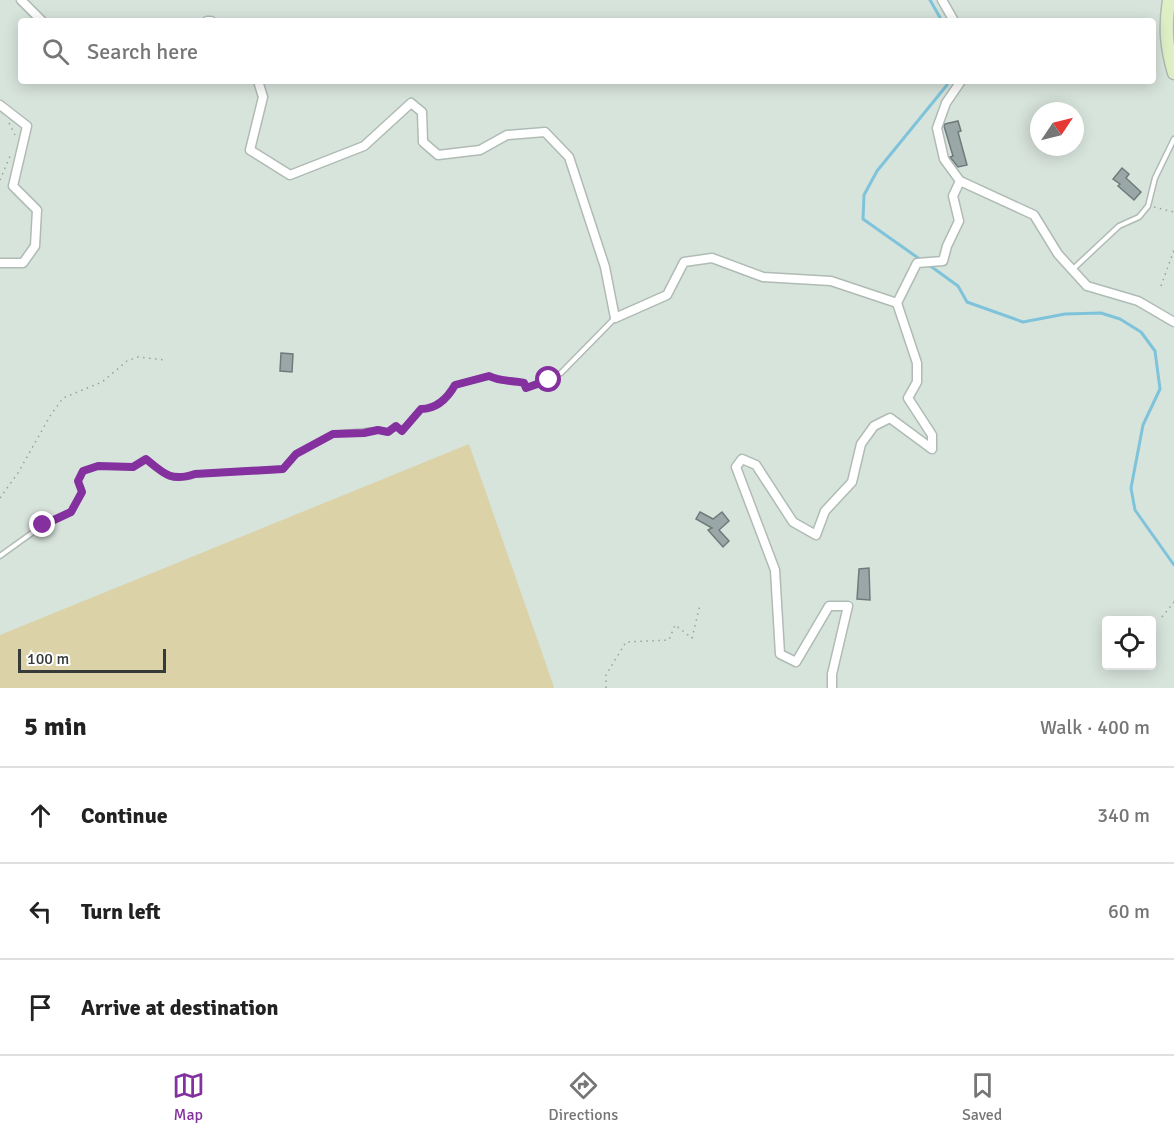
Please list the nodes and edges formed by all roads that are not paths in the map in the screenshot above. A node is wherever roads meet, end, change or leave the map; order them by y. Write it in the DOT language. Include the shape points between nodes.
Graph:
graph roads {
  1 [pos="21,0"];
  2 [pos="942,0"];
  3 [pos="1169,0"];
  4 [pos="39,18"];
  5 [pos="952,18"];
  6 [pos="1174,73"];
  7 [pos="259,84"];
  8 [pos="959,84"];
  9 [pos="2,107"];
  10 [pos="1174,139"];
  11 [pos="960,182"];
  12 [pos="0,263"];
  13 [pos="1072,270"];
  14 [pos="897,303"];
  15 [pos="615,318"];
  16 [pos="1174,322"];
  17 [pos="0,556"];
  18 [pos="832,688"];
  1 -- 4 [label="street"];
  2 -- 5 [label="street"];
  3 -- 6 [label="main road" via="1165,26"];
  7 -- 15 [label="street" via="263,97 250,150 290,175 364,146 411,103 422,112 423,142 438,155 480,150 507,135 544,132 568,158 605,267"];
  8 -- 11 [label="street" via="946,103 937,128 944,159"];
  9 -- 12 [label="street" via="27,126 13,186 37,210 35,246 23,263"];
  10 -- 13 [label="lane" via="1155,178 1148,206 1139,217 1119,226"];
  11 -- 13 [label="street" via="1034,215"];
  11 -- 14 [label="street" via="952,196 958,221 943,261 916,263"];
  13 -- 16 [label="street" via="1087,286 1138,301"];
  14 -- 15 [label="street" via="831,281 763,277 712,258 684,262 667,295"];
  14 -- 18 [label="street" via="917,363 917,382 908,398 932,435 932,449 890,418 874,426 861,444 852,482 825,511 816,535 793,522 756,465 742,459 736,468 775,570 780,654 796,662 829,606 848,606"];
  15 -- 17 [label="lane" via="561,373 549,380 526,388 524,383 501,382 489,376 455,385 449,396 431,409 421,409 402,431 396,426 388,432 333,434 296,454 283,469 195,474 182,479 165,475 146,459 133,467 98,466 83,471 78,481 82,492 71,512 43,525"];
}
